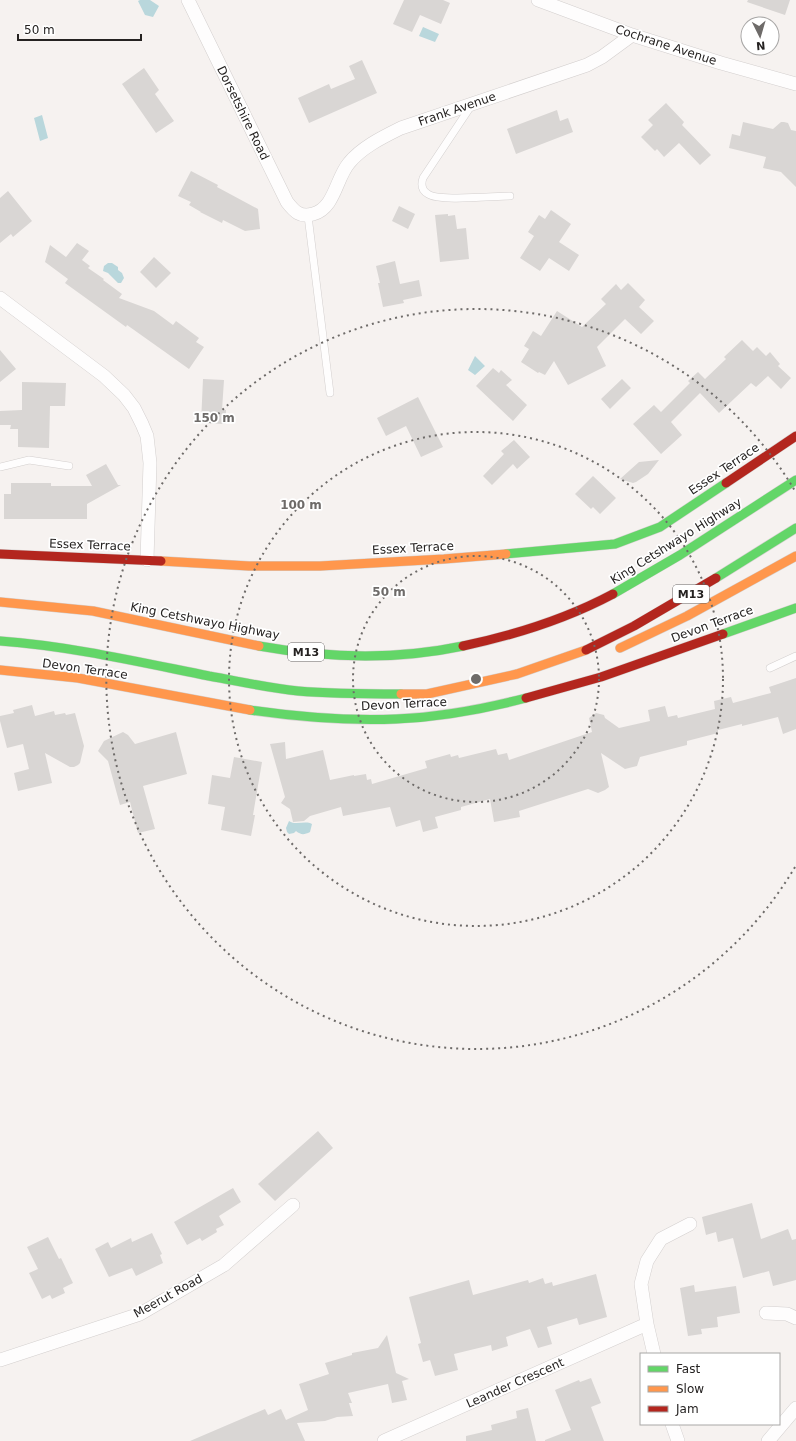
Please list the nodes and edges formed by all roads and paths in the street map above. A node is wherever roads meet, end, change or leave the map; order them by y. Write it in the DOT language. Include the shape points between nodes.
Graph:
graph roads {
  1 [pos="188,0"];
  2 [pos="538,0"];
  3 [pos="632,36"];
  4 [pos="796,84"];
  5 [pos="472,104"];
  6 [pos="510,196"];
  7 [pos="308,216"];
  8 [pos="0,298"];
  9 [pos="330,393"];
  10 [pos="796,436"];
  11 [pos="69,466"];
  12 [pos="0,467"];
  13 [pos="796,480"];
  14 [pos="796,528"];
  15 [pos="0,554"];
  16 [pos="796,556"];
  17 [pos="147,560"];
  18 [pos="0,602"];
  19 [pos="796,608"];
  20 [pos="0,641"];
  21 [pos="615,650"];
  22 [pos="796,656"];
  23 [pos="770,668"];
  24 [pos="0,670"];
  25 [pos="523,681"];
  26 [pos="444,690"];
  27 [pos="293,1205"];
  28 [pos="690,1224"];
  29 [pos="766,1312"];
  30 [pos="796,1318"];
  31 [pos="647,1324"];
  32 [pos="654,1353"];
  33 [pos="0,1360"];
  34 [pos="796,1408"];
  35 [pos="672,1425"];
  36 [pos="384,1441"];
  37 [pos="678,1441"];
  38 [pos="768,1441"];
  1 -- 7 [label="street, Dorsetshire Road" via="287,202 298,214"];
  2 -- 3 [label="street, Cochrane Avenue"];
  3 -- 4 [label="street, Cochrane Avenue"];
  3 -- 5 [label="street, Frank Avenue" via="587,65"];
  5 -- 6 [label="lane" via="423,178 423,190 428,195 444,198"];
  5 -- 7 [label="street, Frank Avenue" via="400,128 380,138 349,163 325,207 318,213"];
  7 -- 9 [label="lane"];
  8 -- 17 [label="street" via="104,376 134,408 147,436 150,464"];
  10 -- 17 [label="main road, Essex Terrace" via="660,526 615,544 444,559 320,566 249,566"];
  11 -- 12 [label="lane" via="29,460"];
  13 -- 18 [label="main road, King Cetshwayo Highway / M13" via="659,568 608,596 568,615 526,630 482,643 440,651 354,656 293,651 90,611"];
  14 -- 26 [label="main road, M13" via="690,594 582,652 516,674"];
  15 -- 17 [label="main road, Essex Terrace"];
  16 -- 21 [label="main road" via="650,635"];
  19 -- 24 [label="main road, Devon Terrace" via="595,680 519,701 456,713 398,719 336,719 258,711 78,678"];
  20 -- 26 [label="main road, M13" via="82,651 297,691 391,695 427,694"];
  22 -- 23 [label="lane"];
  25 -- 26 [label="main road" via="473,690"];
  27 -- 33 [label="street, Meerut Road" via="224,1265 140,1314"];
  28 -- 31 [label="street" via="661,1239 647,1261 641,1284"];
  29 -- 30 [label="street" via="787,1314"];
  31 -- 32 [label="street"];
  31 -- 36 [label="street, Leander Crescent"];
  34 -- 38 [label="street"];
  35 -- 37 [label="street"];
}
